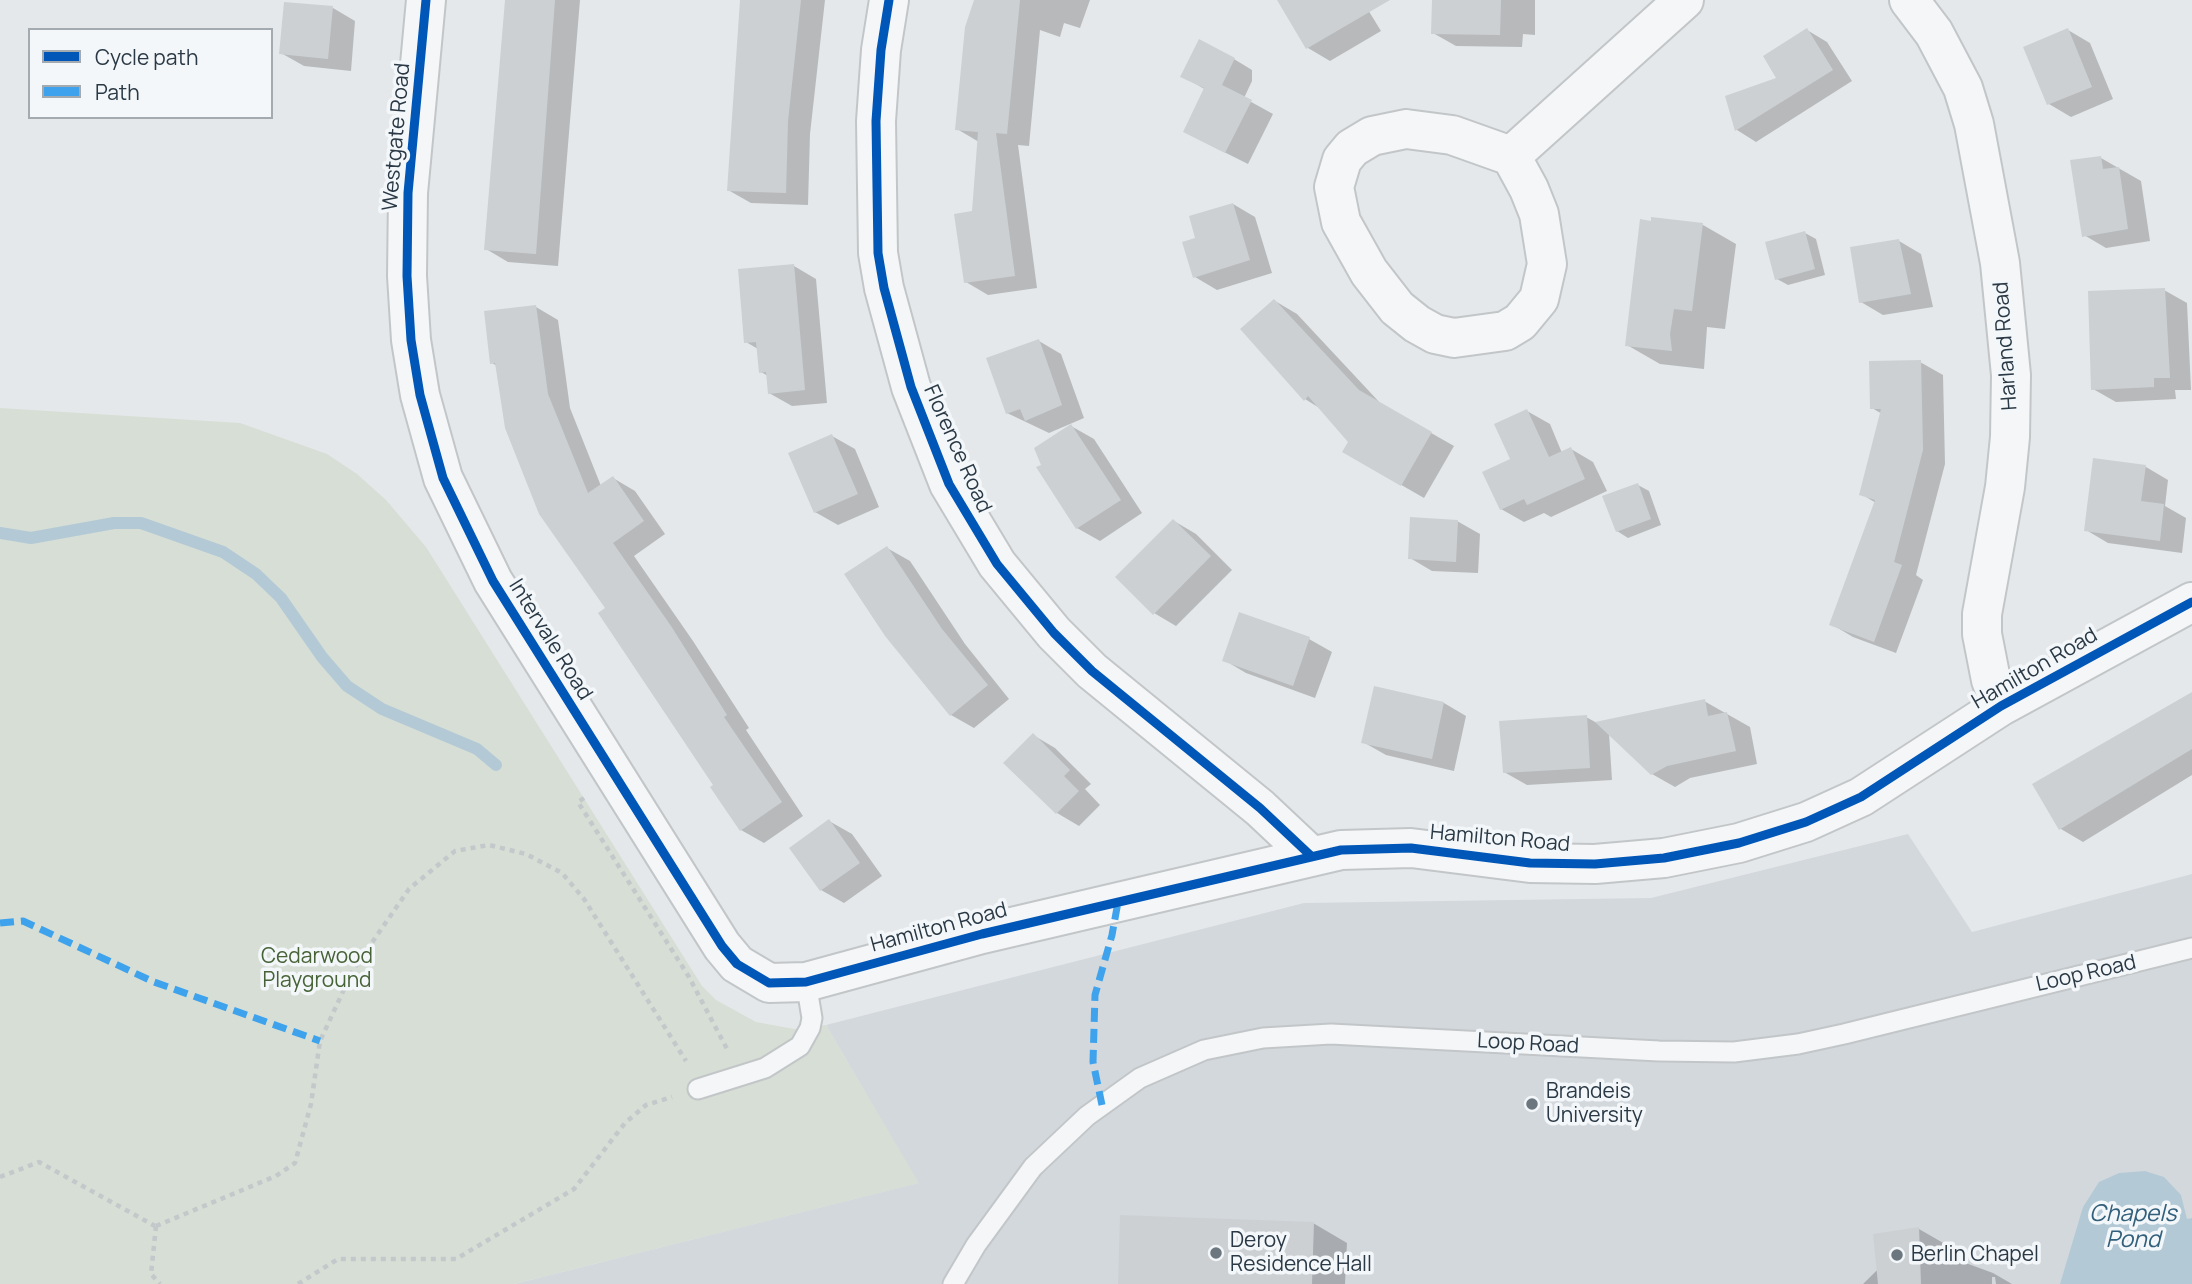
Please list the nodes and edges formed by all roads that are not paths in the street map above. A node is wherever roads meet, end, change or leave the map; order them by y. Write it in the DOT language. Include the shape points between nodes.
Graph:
graph roads {
  1 [pos="426,0"];
  2 [pos="889,0"];
  3 [pos="1684,0"];
  4 [pos="1909,0"];
  5 [pos="1511,156"];
  6 [pos="407,276"];
  7 [pos="2192,602"];
  8 [pos="2001,706"];
  9 [pos="1310,855"];
  10 [pos="2192,948"];
  11 [pos="758,979"];
  12 [pos="806,982"];
  13 [pos="698,1089"];
  14 [pos="953,1284"];
  1 -- 6 [label="street, Westgate Road" via="408,192"];
  2 -- 9 [label="street, Florence Road" via="876,121 878,253 911,387 949,484 997,564 1063,643"];
  3 -- 5 [label="street"];
  4 -- 8 [label="street, Harland Road" via="1934,33 1963,88 2000,263 2011,375 2010,437 1982,634"];
  5 -- 5 [label="street" via="1529,189 1544,236 1547,264 1538,299 1520,322 1504,331 1472,337 1435,334 1397,308 1369,272 1341,222 1335,203 1336,174 1352,148 1386,131 1452,135"];
  6 -- 11 [label="street, Intervale Road" via="411,340 427,425 464,527 510,609 722,946"];
  7 -- 8 [label="street, Hamilton Road"];
  8 -- 9 [label="street, Hamilton Road" via="1861,797 1806,822 1727,846 1595,864 1530,863 1389,847"];
  9 -- 12 [label="street, Hamilton Road" via="982,934"];
  10 -- 14 [label="lane, Loop Road" via="1844,1034 1734,1052 1331,1034 1263,1038 1204,1050 1140,1078 1087,1116 1033,1167"];
  11 -- 12 [label="street, Hamilton Road" via="781,985"];
  12 -- 13 [label="lane" via="812,1018 800,1046 765,1068"];
}
